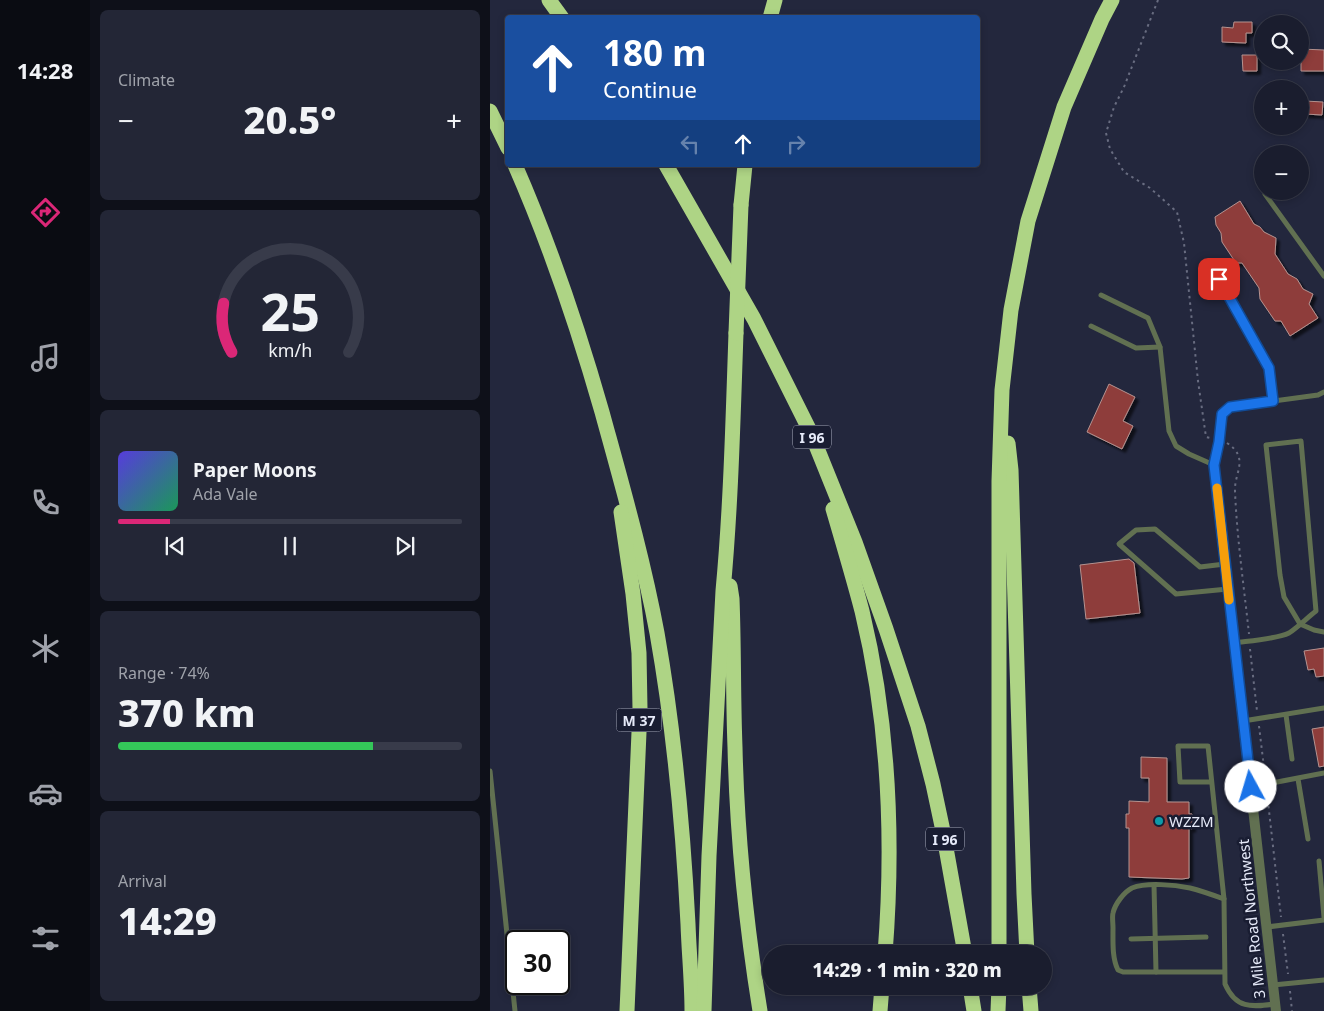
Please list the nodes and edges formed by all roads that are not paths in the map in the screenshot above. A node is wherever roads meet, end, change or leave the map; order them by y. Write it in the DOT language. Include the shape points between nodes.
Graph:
graph roads {
  1 [pos="549,0"];
  2 [pos="775,0"];
  3 [pos="1112,0"];
  4 [pos="560,15"];
  5 [pos="771,15"];
  6 [pos="490,111"];
  7 [pos="505,142"];
  8 [pos="516,167"];
  9 [pos="667,167"];
  10 [pos="745,167"];
  11 [pos="1270,200"];
  12 [pos="1324,276"];
  13 [pos="1219,279"];
  14 [pos="1101,295"];
  15 [pos="1091,326"];
  16 [pos="1160,347"];
  17 [pos="1002,390"];
  18 [pos="1324,392"];
  19 [pos="1273,401"];
  20 [pos="607,432"];
  21 [pos="811,433"];
  22 [pos="1214,465"];
  23 [pos="726,558"];
  24 [pos="1225,564"];
  25 [pos="1228,589"];
  26 [pos="1300,624"];
  27 [pos="1324,632"];
  28 [pos="1234,643"];
  29 [pos="1324,708"];
  30 [pos="1286,714"];
  31 [pos="1243,722"];
  32 [pos="1292,759"];
  33 [pos="490,771"];
  34 [pos="1324,773"];
  35 [pos="1298,778"];
  36 [pos="1211,782"];
  37 [pos="1251,787"];
  38 [pos="1308,839"];
  39 [pos="1319,861"];
  40 [pos="1154,885"];
  41 [pos="1224,899"];
  42 [pos="1324,919"];
  43 [pos="1267,927"];
  44 [pos="1206,937"];
  45 [pos="1131,938"];
  46 [pos="1155,938"];
  47 [pos="886,945"];
  48 [pos="963,945"];
  49 [pos="999,945"];
  50 [pos="1027,945"];
  51 [pos="1156,972"];
  52 [pos="1224,972"];
  53 [pos="1324,980"];
  54 [pos="1273,985"];
  55 [pos="881,995"];
  56 [pos="971,995"];
  57 [pos="999,995"];
  58 [pos="1030,995"];
  59 [pos="1276,1007"];
  60 [pos="515,1011"];
  61 [pos="627,1011"];
  62 [pos="692,1011"];
  63 [pos="704,1011"];
  64 [pos="760,1011"];
  65 [pos="880,1011"];
  66 [pos="974,1011"];
  67 [pos="998,1011"];
  68 [pos="1031,1011"];
  1 -- 4 [label="highway"];
  2 -- 5 [label="highway"];
  3 -- 17 [label="highway" via="1064,106 1028,221 1011,310"];
  6 -- 7 [label="highway"];
  8 -- 20 [label="highway" via="568,302"];
  9 -- 21 [label="highway, I 96" via="754,319"];
  10 -- 23 [label="highway, bridge"];
  11 -- 12 [label="lane"];
  13 -- 19 [label="lane" via="1269,368"];
  14 -- 16 [label="lane" via="1148,318"];
  15 -- 16 [label="lane" via="1136,348"];
  16 -- 22 [label="lane" via="1169,431 1176,446"];
  17 -- 49 [label="highway" via="999,481"];
  17 -- 50 [label="highway" via="1011,470"];
  18 -- 19 [label="lane"];
  19 -- 22 [label="lane" via="1230,407 1222,414"];
  20 -- 61 [label="highway, M 37" via="634,594 639,654 640,709"];
  20 -- 62 [label="highway" via="642,558 668,702 685,870"];
  21 -- 47 [label="highway" via="862,611 881,719 890,851"];
  21 -- 48 [label="highway, I 96" via="856,542 918,726 943,831"];
  22 -- 24 [label="street, 3 Mile Road Northwest"];
  23 -- 63 [label="highway" via="709,856"];
  23 -- 64 [label="highway" via="732,598 740,839 746,914"];
  24 -- 25 [label="street, 3 Mile Road Northwest"];
  24 -- 25 [label="lane" via="1200,567 1154,529 1136,530 1118,544 1176,594"];
  25 -- 28 [label="street, 3 Mile Road Northwest"];
  26 -- 26 [label="lane" via="1316,611 1301,441 1266,445 1284,597"];
  26 -- 27 [label="lane"];
  26 -- 28 [label="lane" via="1280,636"];
  28 -- 31 [label="street, 3 Mile Road Northwest"];
  29 -- 30 [label="lane"];
  30 -- 31 [label="lane"];
  30 -- 32 [label="lane"];
  31 -- 37 [label="street, 3 Mile Road Northwest"];
  33 -- 60 [label="lane"];
  34 -- 35 [label="lane"];
  35 -- 37 [label="lane"];
  35 -- 38 [label="lane"];
  36 -- 36 [label="lane" via="1208,746 1178,746 1180,782"];
  36 -- 41 [label="lane"];
  37 -- 43 [label="street, 3 Mile Road Northwest"];
  39 -- 42 [label="lane"];
  40 -- 41 [label="lane" via="1191,888"];
  40 -- 46 [label="lane"];
  40 -- 51 [label="lane" via="1141,886 1124,894 1114,912 1113,929 1114,964 1118,970"];
  41 -- 52 [label="lane"];
  42 -- 43 [label="lane"];
  43 -- 54 [label="street, 3 Mile Road Northwest"];
  44 -- 46 [label="lane"];
  45 -- 46 [label="lane"];
  46 -- 51 [label="lane"];
  51 -- 52 [label="lane"];
  52 -- 59 [label="lane" via="1225,984 1236,1000 1256,1007"];
  53 -- 54 [label="lane"];
  54 -- 59 [label="street, 3 Mile Road Northwest"];
  55 -- 65 [label="highway"];
  56 -- 66 [label="highway"];
  57 -- 67 [label="highway"];
  58 -- 68 [label="highway"];
}
